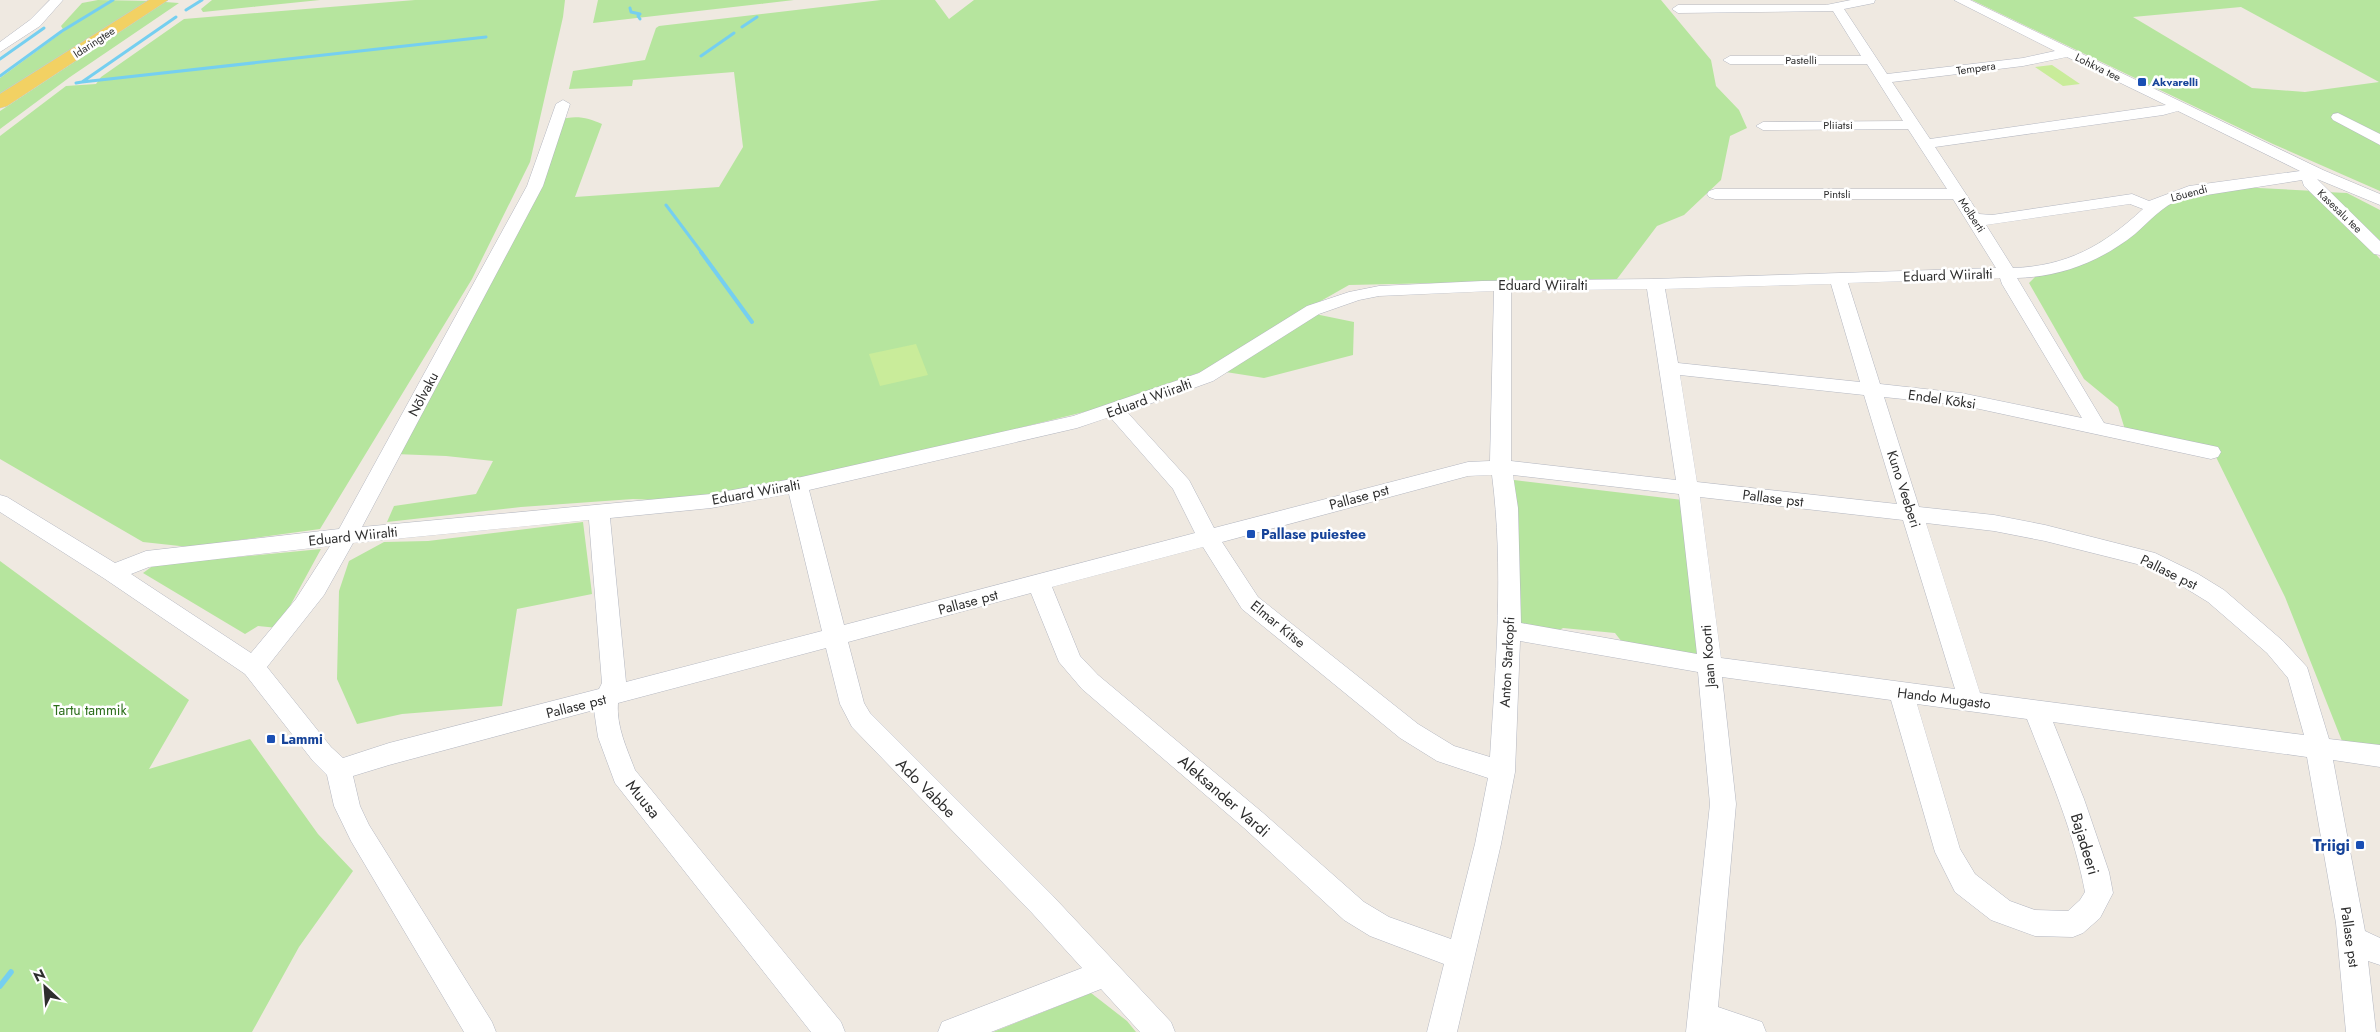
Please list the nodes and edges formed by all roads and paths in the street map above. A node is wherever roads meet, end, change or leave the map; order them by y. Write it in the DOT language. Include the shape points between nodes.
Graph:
graph roads {
  1 [pos="57,0"];
  2 [pos="160,0"];
  3 [pos="1870,0"];
  4 [pos="1960,0"];
  5 [pos="1837,8"];
  6 [pos="1678,9"];
  7 [pos="0,48"];
  8 [pos="2068,52"];
  9 [pos="1730,60"];
  10 [pos="1871,60"];
  11 [pos="1884,79"];
  12 [pos="0,103"];
  13 [pos="563,104"];
  14 [pos="2180,106"];
  15 [pos="2338,117"];
  16 [pos="1914,125"];
  17 [pos="1763,126"];
  18 [pos="2380,140"];
  19 [pos="1926,144"];
  20 [pos="2317,173"];
  21 [pos="1715,194"];
  22 [pos="1958,194"];
  23 [pos="2380,200"];
  24 [pos="2157,205"];
  25 [pos="1975,219"];
  26 [pos="2380,250"];
  27 [pos="2007,274"];
  28 [pos="1836,278"];
  29 [pos="1653,284"];
  30 [pos="1500,286"];
  31 [pos="1669,368"];
  32 [pos="1873,390"];
  33 [pos="1115,411"];
  34 [pos="2097,427"];
  35 [pos="2211,452"];
  36 [pos="1503,467"];
  37 [pos="797,486"];
  38 [pos="1689,488"];
  39 [pos="0,502"];
  40 [pos="599,512"];
  41 [pos="1911,514"];
  42 [pos="346,536"];
  43 [pos="1208,537"];
  44 [pos="113,573"];
  45 [pos="1039,583"];
  46 [pos="1510,630"];
  47 [pos="835,637"];
  48 [pos="1710,664"];
  49 [pos="253,667"];
  50 [pos="1901,692"];
  51 [pos="607,698"];
  52 [pos="1972,701"];
  53 [pos="2036,710"];
  54 [pos="2317,748"];
  55 [pos="2380,756"];
  56 [pos="339,770"];
  57 [pos="1502,772"];
  58 [pos="2352,939"];
  59 [pos="2380,952"];
  60 [pos="1460,956"];
  61 [pos="1103,971"];
  62 [pos="1702,1024"];
  63 [pos="481,1032"];
  64 [pos="830,1032"];
  65 [pos="953,1032"];
  66 [pos="1160,1032"];
  67 [pos="1442,1032"];
  68 [pos="1751,1032"];
  69 [pos="2361,1032"];
  1 -- 7 [label="street" via="35,23"];
  2 -- 12 [label="main road, Idaringtee"];
  3 -- 5 [label="street"];
  4 -- 8 [label="street, Lohkva tee"];
  5 -- 6 [label="street"];
  5 -- 10 [label="street, Molberti"];
  8 -- 11 [label="street, Tempera" via="2023,62"];
  8 -- 14 [label="street, Lohkva tee"];
  9 -- 10 [label="street, Pastelli"];
  10 -- 11 [label="street, Molberti"];
  11 -- 16 [label="street, Molberti"];
  13 -- 42 [label="street, Nõlvaku" via="535,186"];
  14 -- 19 [label="street" via="2164,111"];
  14 -- 20 [label="street, Lohkva tee"];
  15 -- 18 [label="street"];
  16 -- 17 [label="street, Pliiatsi"];
  16 -- 19 [label="street, Molberti"];
  19 -- 22 [label="street, Molberti"];
  20 -- 23 [label="street, Lohkva tee"];
  20 -- 24 [label="street, Lõuendi" via="2189,191"];
  20 -- 26 [label="street, Kasesalu tee" via="2309,177 2310,182"];
  21 -- 22 [label="street, Pintsli"];
  22 -- 25 [label="street, Molberti"];
  24 -- 25 [label="street, Lõuendi" via="2149,207 2132,199 1992,220"];
  24 -- 27 [label="street, Eduard Wiiralti" via="2130,232 2092,256 2040,272"];
  25 -- 27 [label="street, Molberti"];
  27 -- 28 [label="street, Eduard Wiiralti"];
  27 -- 34 [label="street, Molberti"];
  28 -- 29 [label="street, Eduard Wiiralti"];
  28 -- 32 [label="street, Kuno Veeberi"];
  29 -- 30 [label="street, Eduard Wiiralti"];
  29 -- 31 [label="street, Jaan Koorti" via="1657,291"];
  30 -- 33 [label="street, Eduard Wiiralti" via="1395,290 1335,302 1292,322 1206,377"];
  30 -- 36 [label="street, Anton Starkopfi" via="1503,292 1500,457"];
  31 -- 32 [label="street, Endel Kõksi"];
  31 -- 38 [label="street, Jaan Koorti"];
  32 -- 34 [label="street, Endel Kõksi" via="1961,399"];
  32 -- 41 [label="street, Kuno Veeberi"];
  33 -- 37 [label="street, Eduard Wiiralti"];
  33 -- 43 [label="street, Elmar Kitse" via="1182,485"];
  34 -- 35 [label="street, Endel Kõksi"];
  36 -- 38 [label="street, Pallase pst"];
  36 -- 43 [label="street, Pallase pst" via="1468,469"];
  36 -- 46 [label="street, Anton Starkopfi"];
  37 -- 40 [label="street, Eduard Wiiralti" via="711,501"];
  37 -- 47 [label="street, Ado Vabbe"];
  38 -- 41 [label="street, Pallase pst"];
  38 -- 48 [label="street, Jaan Koorti"];
  39 -- 44 [label="street"];
  40 -- 42 [label="street, Eduard Wiiralti"];
  40 -- 51 [label="street, Muusa" via="614,684"];
  41 -- 52 [label="street, Kuno Veeberi"];
  41 -- 54 [label="street, Pallase pst" via="1994,523 2045,533 2148,559 2190,580 2216,596 2275,647 2300,674"];
  42 -- 44 [label="street, Eduard Wiiralti" via="146,559"];
  42 -- 49 [label="street, Nõlvaku" via="335,561 296,619"];
  43 -- 45 [label="street, Pallase pst"];
  43 -- 57 [label="street, Elmar Kitse" via="1250,603 1409,731 1446,754"];
  44 -- 49 [label="street"];
  45 -- 47 [label="street, Pallase pst"];
  45 -- 60 [label="street, Aleksander Vardi" via="1071,662 1090,682 1254,820 1354,911 1380,927"];
  46 -- 48 [label="street, Hando Mugasto"];
  46 -- 57 [label="street, Anton Starkopfi"];
  47 -- 51 [label="street, Pallase pst"];
  47 -- 61 [label="street, Ado Vabbe" via="852,704 861,720 1042,904"];
  48 -- 50 [label="street, Hando Mugasto"];
  48 -- 62 [label="street, Jaan Koorti" via="1723,804"];
  49 -- 56 [label="street" via="322,754"];
  50 -- 52 [label="street, Hando Mugasto"];
  50 -- 53 [label="street, Bajadeeri" via="1948,852 1965,883 2001,911 2035,923 2073,924 2090,910 2099,893 2070,799"];
  51 -- 56 [label="street, Pallase pst"];
  51 -- 64 [label="street, Muusa" via="608,721 624,775"];
  52 -- 53 [label="street, Hando Mugasto"];
  53 -- 54 [label="street, Hando Mugasto"];
  54 -- 55 [label="street, Hando Mugasto"];
  54 -- 58 [label="street, Pallase pst"];
  56 -- 63 [label="street" via="346,806 360,833"];
  57 -- 60 [label="street, Anton Starkopfi"];
  58 -- 59 [label="street"];
  58 -- 69 [label="street, Pallase pst"];
  60 -- 67 [label="street, Anton Starkopfi"];
  61 -- 65 [label="street" via="1087,981"];
  61 -- 66 [label="street, Ado Vabbe"];
  62 -- 68 [label="street"];
}
